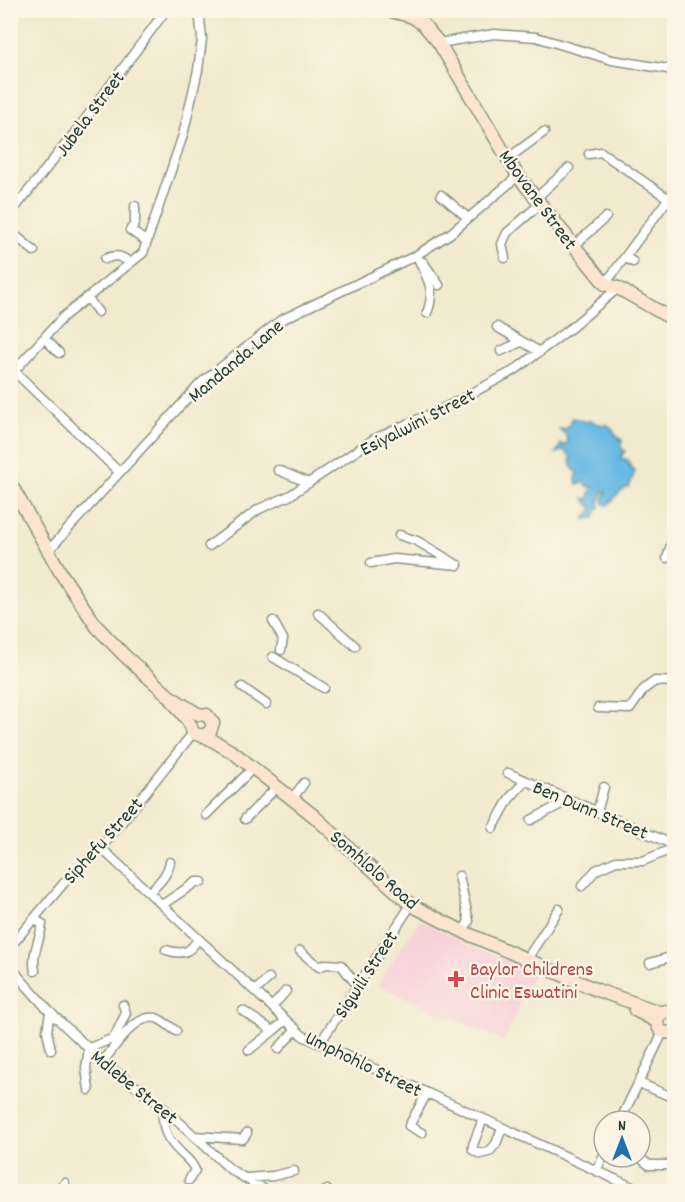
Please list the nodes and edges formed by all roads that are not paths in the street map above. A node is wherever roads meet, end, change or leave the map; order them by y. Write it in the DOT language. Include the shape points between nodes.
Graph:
graph roads {
  1 [pos="166,10"];
  2 [pos="199,10"];
  3 [pos="387,10"];
  4 [pos="413,14"];
  5 [pos="439,44"];
  6 [pos="675,70"];
  7 [pos="544,132"];
  8 [pos="589,154"];
  9 [pos="507,159"];
  10 [pos="569,168"];
  11 [pos="518,176"];
  12 [pos="441,195"];
  13 [pos="672,197"];
  14 [pos="537,202"];
  15 [pos="135,206"];
  16 [pos="10,214"];
  17 [pos="468,218"];
  18 [pos="606,218"];
  19 [pos="10,231"];
  20 [pos="147,242"];
  21 [pos="574,246"];
  22 [pos="34,251"];
  23 [pos="417,255"];
  24 [pos="625,257"];
  25 [pos="506,258"];
  26 [pos="105,259"];
  27 [pos="633,262"];
  28 [pos="130,263"];
  29 [pos="605,284"];
  30 [pos="439,285"];
  31 [pos="618,288"];
  32 [pos="87,297"];
  33 [pos="99,312"];
  34 [pos="427,313"];
  35 [pos="675,320"];
  36 [pos="497,327"];
  37 [pos="44,338"];
  38 [pos="521,342"];
  39 [pos="501,351"];
  40 [pos="540,352"];
  41 [pos="59,353"];
  42 [pos="12,369"];
  43 [pos="278,470"];
  44 [pos="118,472"];
  45 [pos="10,483"];
  46 [pos="309,483"];
  47 [pos="399,534"];
  48 [pos="675,535"];
  49 [pos="209,546"];
  50 [pos="48,551"];
  51 [pos="667,558"];
  52 [pos="371,563"];
  53 [pos="318,613"];
  54 [pos="273,621"];
  55 [pos="355,646"];
  56 [pos="281,650"];
  57 [pos="273,657"];
  58 [pos="675,682"];
  59 [pos="242,687"];
  60 [pos="324,688"];
  61 [pos="266,704"];
  62 [pos="598,708"];
  63 [pos="200,727"];
  64 [pos="253,768"];
  65 [pos="508,773"];
  66 [pos="525,781"];
  67 [pos="304,783"];
  68 [pos="277,787"];
  69 [pos="604,787"];
  70 [pos="292,799"];
  71 [pos="569,800"];
  72 [pos="597,812"];
  73 [pos="206,815"];
  74 [pos="245,819"];
  75 [pos="531,820"];
  76 [pos="493,828"];
  77 [pos="675,846"];
  78 [pos="101,848"];
  79 [pos="170,862"];
  80 [pos="459,876"];
  81 [pos="202,882"];
  82 [pos="582,886"];
  83 [pos="149,892"];
  84 [pos="162,904"];
  85 [pos="411,905"];
  86 [pos="559,909"];
  87 [pos="34,919"];
  88 [pos="463,932"];
  89 [pos="198,938"];
  90 [pos="10,947"];
  91 [pos="166,950"];
  92 [pos="300,951"];
  93 [pos="675,956"];
  94 [pos="526,959"];
  95 [pos="650,963"];
  96 [pos="14,971"];
  97 [pos="35,971"];
  98 [pos="269,978"];
  99 [pos="357,986"];
  100 [pos="255,991"];
  101 [pos="286,991"];
  102 [pos="10,1001"];
  103 [pos="123,1005"];
  104 [pos="272,1007"];
  105 [pos="243,1011"];
  106 [pos="50,1012"];
  107 [pos="668,1018"];
  108 [pos="286,1020"];
  109 [pos="296,1029"];
  110 [pos="176,1031"];
  111 [pos="273,1031"];
  112 [pos="320,1043"];
  113 [pos="89,1048"];
  114 [pos="278,1048"];
  115 [pos="51,1050"];
  116 [pos="249,1050"];
  117 [pos="103,1062"];
  118 [pos="639,1083"];
  119 [pos="89,1090"];
  120 [pos="427,1093"];
  121 [pos="675,1098"];
  122 [pos="163,1107"];
  123 [pos="626,1109"];
  124 [pos="483,1119"];
  125 [pos="502,1128"];
  126 [pos="247,1133"];
  127 [pos="422,1133"];
  128 [pos="194,1136"];
  129 [pos="652,1165"];
  130 [pos="668,1166"];
  131 [pos="294,1171"];
  132 [pos="596,1171"];
  133 [pos="243,1178"];
  134 [pos="189,1180"];
  135 [pos="65,1184"];
  136 [pos="57,1191"];
  137 [pos="269,1191"];
  138 [pos="643,1191"];
  1 -- 16 [label="street, Jubela Street"];
  2 -- 20 [label="street" via="202,39 183,135"];
  3 -- 4 [label="main road"];
  4 -- 5 [label="main road, Mbovane Street"];
  5 -- 6 [label="street" via="494,34 536,37 612,60"];
  5 -- 9 [label="main road, Mbovane Street"];
  7 -- 9 [label="street"];
  8 -- 13 [label="street" via="601,152"];
  9 -- 11 [label="main road, Mbovane Street"];
  10 -- 14 [label="street"];
  11 -- 14 [label="main road, Mbovane Street"];
  11 -- 17 [label="street, Mandanda Lane"];
  12 -- 17 [label="street"];
  13 -- 24 [label="street"];
  14 -- 21 [label="main road, Mbovane Street"];
  14 -- 25 [label="street" via="507,233 502,244"];
  15 -- 20 [label="street" via="135,224 130,230"];
  17 -- 23 [label="street, Mandanda Lane"];
  18 -- 21 [label="street"];
  19 -- 22 [label="street"];
  20 -- 28 [label="street" via="143,253"];
  21 -- 29 [label="main road, Mbovane Street"];
  23 -- 30 [label="street"];
  23 -- 34 [label="street" via="432,290 433,300"];
  23 -- 44 [label="street, Mandanda Lane" via="281,320 201,383"];
  24 -- 27 [label="street"];
  24 -- 29 [label="street"];
  26 -- 28 [label="street" via="122,257"];
  28 -- 32 [label="street"];
  29 -- 31 [label="main road"];
  31 -- 35 [label="main road"];
  31 -- 40 [label="street, Esiyalwini Street"];
  32 -- 33 [label="street"];
  32 -- 37 [label="street"];
  36 -- 38 [label="street"];
  37 -- 41 [label="street"];
  37 -- 42 [label="street"];
  38 -- 39 [label="street"];
  38 -- 40 [label="street"];
  40 -- 46 [label="street, Esiyalwini Street" via="448,406 374,439"];
  42 -- 44 [label="street"];
  43 -- 46 [label="street"];
  44 -- 50 [label="street, Mandanda Lane"];
  45 -- 50 [label="main road, Somhlolo Road"];
  46 -- 49 [label="street, Esiyalwini Street" via="259,509"];
  47 -- 52 [label="street" via="458,566 394,560"];
  48 -- 51 [label="street"];
  50 -- 63 [label="main road, Somhlolo Road" via="97,627"];
  53 -- 55 [label="street"];
  54 -- 56 [label="street" via="284,639"];
  57 -- 60 [label="street"];
  58 -- 62 [label="street" via="655,681 630,709"];
  59 -- 61 [label="street"];
  63 -- 64 [label="main road, Somhlolo Road"];
  63 -- 78 [label="street, Siphefu Street"];
  64 -- 68 [label="main road, Somhlolo Road"];
  64 -- 73 [label="street"];
  65 -- 66 [label="street, Ben Dunn Street"];
  66 -- 71 [label="street, Ben Dunn Street"];
  66 -- 76 [label="street" via="509,799"];
  67 -- 70 [label="street"];
  68 -- 70 [label="main road, Somhlolo Road"];
  68 -- 74 [label="street"];
  69 -- 72 [label="street"];
  70 -- 85 [label="main road, Somhlolo Road"];
  71 -- 72 [label="street, Ben Dunn Street"];
  71 -- 75 [label="street"];
  72 -- 77 [label="street, Ben Dunn Street"];
  77 -- 82 [label="street" via="643,861 616,861 596,870"];
  78 -- 83 [label="street, Umphohlo Street"];
  78 -- 87 [label="street, Siphefu Street"];
  79 -- 83 [label="street"];
  80 -- 88 [label="street" via="469,921"];
  81 -- 84 [label="street"];
  83 -- 84 [label="street, Umphohlo Street"];
  84 -- 89 [label="street, Umphohlo Street"];
  85 -- 88 [label="main road, Somhlolo Road"];
  85 -- 99 [label="street, Sigwili Street"];
  86 -- 94 [label="street"];
  87 -- 90 [label="street, Siphefu Street"];
  87 -- 97 [label="street" via="42,924 33,957"];
  88 -- 94 [label="main road, Somhlolo Road"];
  89 -- 91 [label="street" via="188,951 178,954"];
  89 -- 100 [label="street, Umphohlo Street"];
  92 -- 99 [label="street" via="319,967 341,965"];
  93 -- 95 [label="street"];
  94 -- 107 [label="main road, Somhlolo Road"];
  96 -- 102 [label="street"];
  96 -- 106 [label="street, Mdlebe Street"];
  98 -- 100 [label="street"];
  99 -- 112 [label="street, Sigwili Street"];
  100 -- 104 [label="street, Umphohlo Street"];
  101 -- 104 [label="street"];
  103 -- 113 [label="street" via="126,1013 114,1038"];
  104 -- 108 [label="street, Umphohlo Street"];
  105 -- 111 [label="street"];
  106 -- 113 [label="street, Mdlebe Street"];
  106 -- 115 [label="street" via="47,1031"];
  107 -- 118 [label="street"];
  108 -- 109 [label="street, Umphohlo Street"];
  108 -- 111 [label="street"];
  109 -- 112 [label="street, Umphohlo Street"];
  109 -- 114 [label="street"];
  110 -- 117 [label="street" via="159,1018 138,1020"];
  111 -- 116 [label="street"];
  112 -- 120 [label="street, Umphohlo Street"];
  113 -- 117 [label="street, Mdlebe Street"];
  113 -- 119 [label="street"];
  117 -- 122 [label="street, Mdlebe Street"];
  118 -- 121 [label="street"];
  118 -- 123 [label="street"];
  120 -- 124 [label="street, Umphohlo Street"];
  120 -- 127 [label="street" via="409,1126"];
  122 -- 128 [label="street, Mdlebe Street"];
  122 -- 134 [label="street" via="165,1133 195,1170"];
  124 -- 125 [label="street, Umphohlo Street"];
  124 -- 125 [label="street" via="473,1145 473,1150 480,1154 489,1152 496,1144"];
  125 -- 132 [label="street, Umphohlo Street"];
  126 -- 128 [label="street" via="243,1139"];
  128 -- 133 [label="street, Mdlebe Street"];
  129 -- 130 [label="street"];
  131 -- 133 [label="street"];
  132 -- 138 [label="street, Umphohlo Street"];
  133 -- 137 [label="street, Mdlebe Street"];
  135 -- 136 [label="street"];
}
